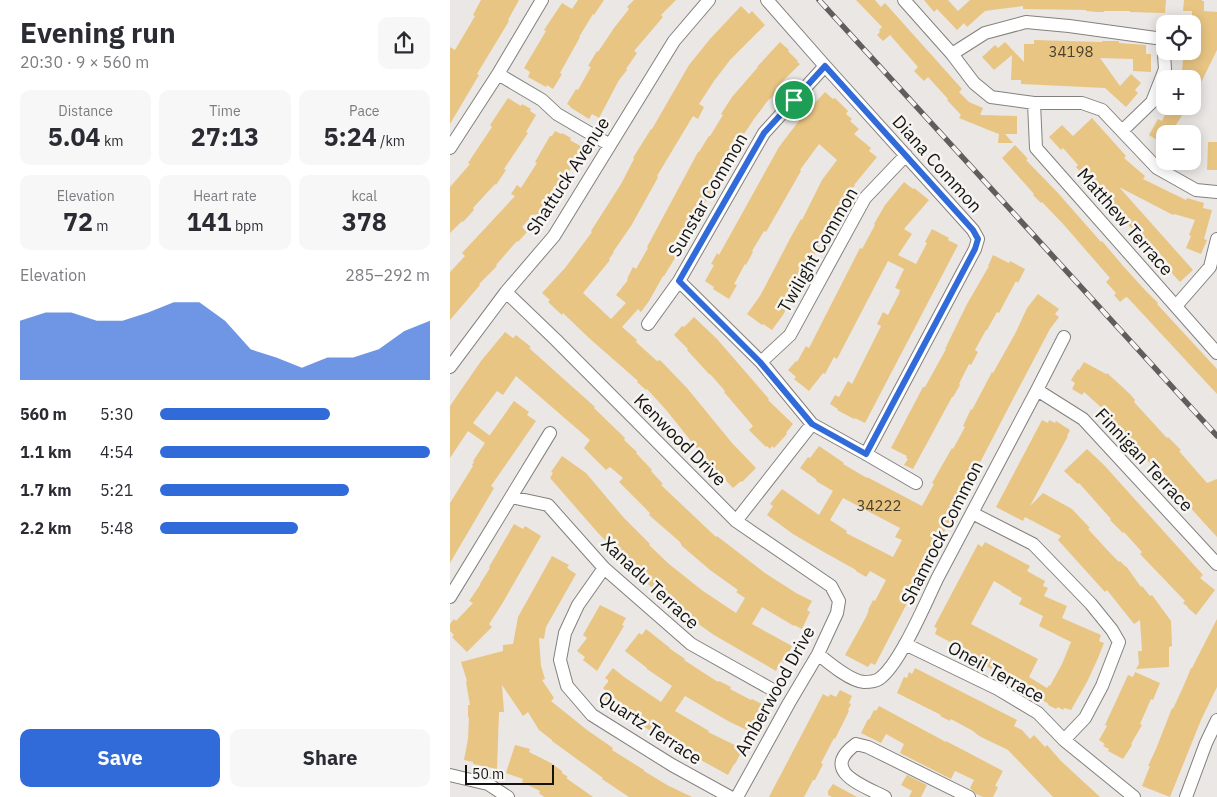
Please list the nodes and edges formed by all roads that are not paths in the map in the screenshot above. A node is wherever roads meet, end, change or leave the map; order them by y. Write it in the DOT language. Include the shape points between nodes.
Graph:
graph roads {
  1 [pos="542,0"];
  2 [pos="709,0"];
  3 [pos="767,0"];
  4 [pos="904,0"];
  5 [pos="952,54"];
  6 [pos="825,66"];
  7 [pos="498,74"];
  8 [pos="1034,103"];
  9 [pos="1122,130"];
  10 [pos="610,145"];
  11 [pos="450,148"];
  12 [pos="906,155"];
  13 [pos="1217,192"];
  14 [pos="1217,239"];
  15 [pos="679,281"];
  16 [pos="506,292"];
  17 [pos="1176,306"];
  18 [pos="648,324"];
  19 [pos="1064,337"];
  20 [pos="1217,353"];
  21 [pos="760,362"];
  22 [pos="450,366"];
  23 [pos="1037,390"];
  24 [pos="812,424"];
  25 [pos="550,433"];
  26 [pos="866,454"];
  27 [pos="916,483"];
  28 [pos="511,497"];
  29 [pos="972,513"];
  30 [pos="736,521"];
  31 [pos="1217,564"];
  32 [pos="604,568"];
  33 [pos="450,597"];
  34 [pos="839,601"];
  35 [pos="905,644"];
  36 [pos="818,654"];
  37 [pos="773,690"];
  38 [pos="1217,720"];
  39 [pos="1064,740"];
  40 [pos="450,775"];
  41 [pos="508,797"];
  42 [pos="730,797"];
  43 [pos="737,797"];
  44 [pos="885,797"];
  45 [pos="969,797"];
  46 [pos="1134,797"];
  47 [pos="1186,797"];
  1 -- 7 [label="street"];
  2 -- 10 [label="street, Shattuck Avenue" via="674,41"];
  3 -- 6 [label="street, Diana Common"];
  4 -- 5 [label="street"];
  5 -- 8 [label="street" via="974,83 991,97"];
  5 -- 9 [label="street" via="985,33 1026,22 1163,39 1165,70 1152,102"];
  6 -- 12 [label="street, Diana Common"];
  6 -- 15 [label="street, Sunstar Common" via="764,133"];
  7 -- 10 [label="street"];
  7 -- 11 [label="street"];
  8 -- 9 [label="street" via="1082,104 1102,110"];
  8 -- 17 [label="street, Matthew Terrace" via="1036,148"];
  9 -- 13 [label="street" via="1158,168 1196,190"];
  10 -- 16 [label="street, Shattuck Avenue" via="554,236"];
  12 -- 21 [label="street, Twilight Common" via="865,198 790,335"];
  12 -- 26 [label="street, Diana Common" via="978,239"];
  14 -- 17 [label="street" via="1210,267"];
  15 -- 18 [label="street, Sunstar Common"];
  15 -- 21 [label="street"];
  16 -- 22 [label="street, Shattuck Avenue"];
  16 -- 30 [label="street, Kenwood Drive"];
  17 -- 20 [label="street, Matthew Terrace"];
  19 -- 23 [label="street, Shamrock Common"];
  21 -- 24 [label="street"];
  23 -- 29 [label="street, Shamrock Common"];
  23 -- 31 [label="street, Finnigan Terrace" via="1083,419"];
  24 -- 26 [label="street"];
  24 -- 30 [label="street"];
  25 -- 28 [label="street"];
  26 -- 27 [label="street"];
  28 -- 32 [label="street, Xanadu Terrace" via="548,505"];
  28 -- 33 [label="street"];
  29 -- 35 [label="street, Shamrock Common"];
  29 -- 39 [label="street" via="1033,544 1091,604 1118,642 1102,686 1085,718"];
  30 -- 34 [label="street, Kenwood Drive" via="831,586"];
  32 -- 37 [label="street, Xanadu Terrace" via="691,644"];
  32 -- 42 [label="street, Quartz Terrace" via="578,605 565,633 560,660 567,686 592,715"];
  34 -- 36 [label="street, Amberwood Drive"];
  35 -- 36 [label="street, Shamrock Common" via="892,667 878,680 863,682 850,678"];
  35 -- 39 [label="street, Oneil Terrace" via="998,689 1038,713"];
  36 -- 43 [label="street, Amberwood Drive"];
  38 -- 47 [label="street"];
  39 -- 46 [label="street, Oneil Terrace"];
  40 -- 41 [label="street" via="488,784"];
  44 -- 45 [label="street" via="843,772 842,762 856,744"];
}
